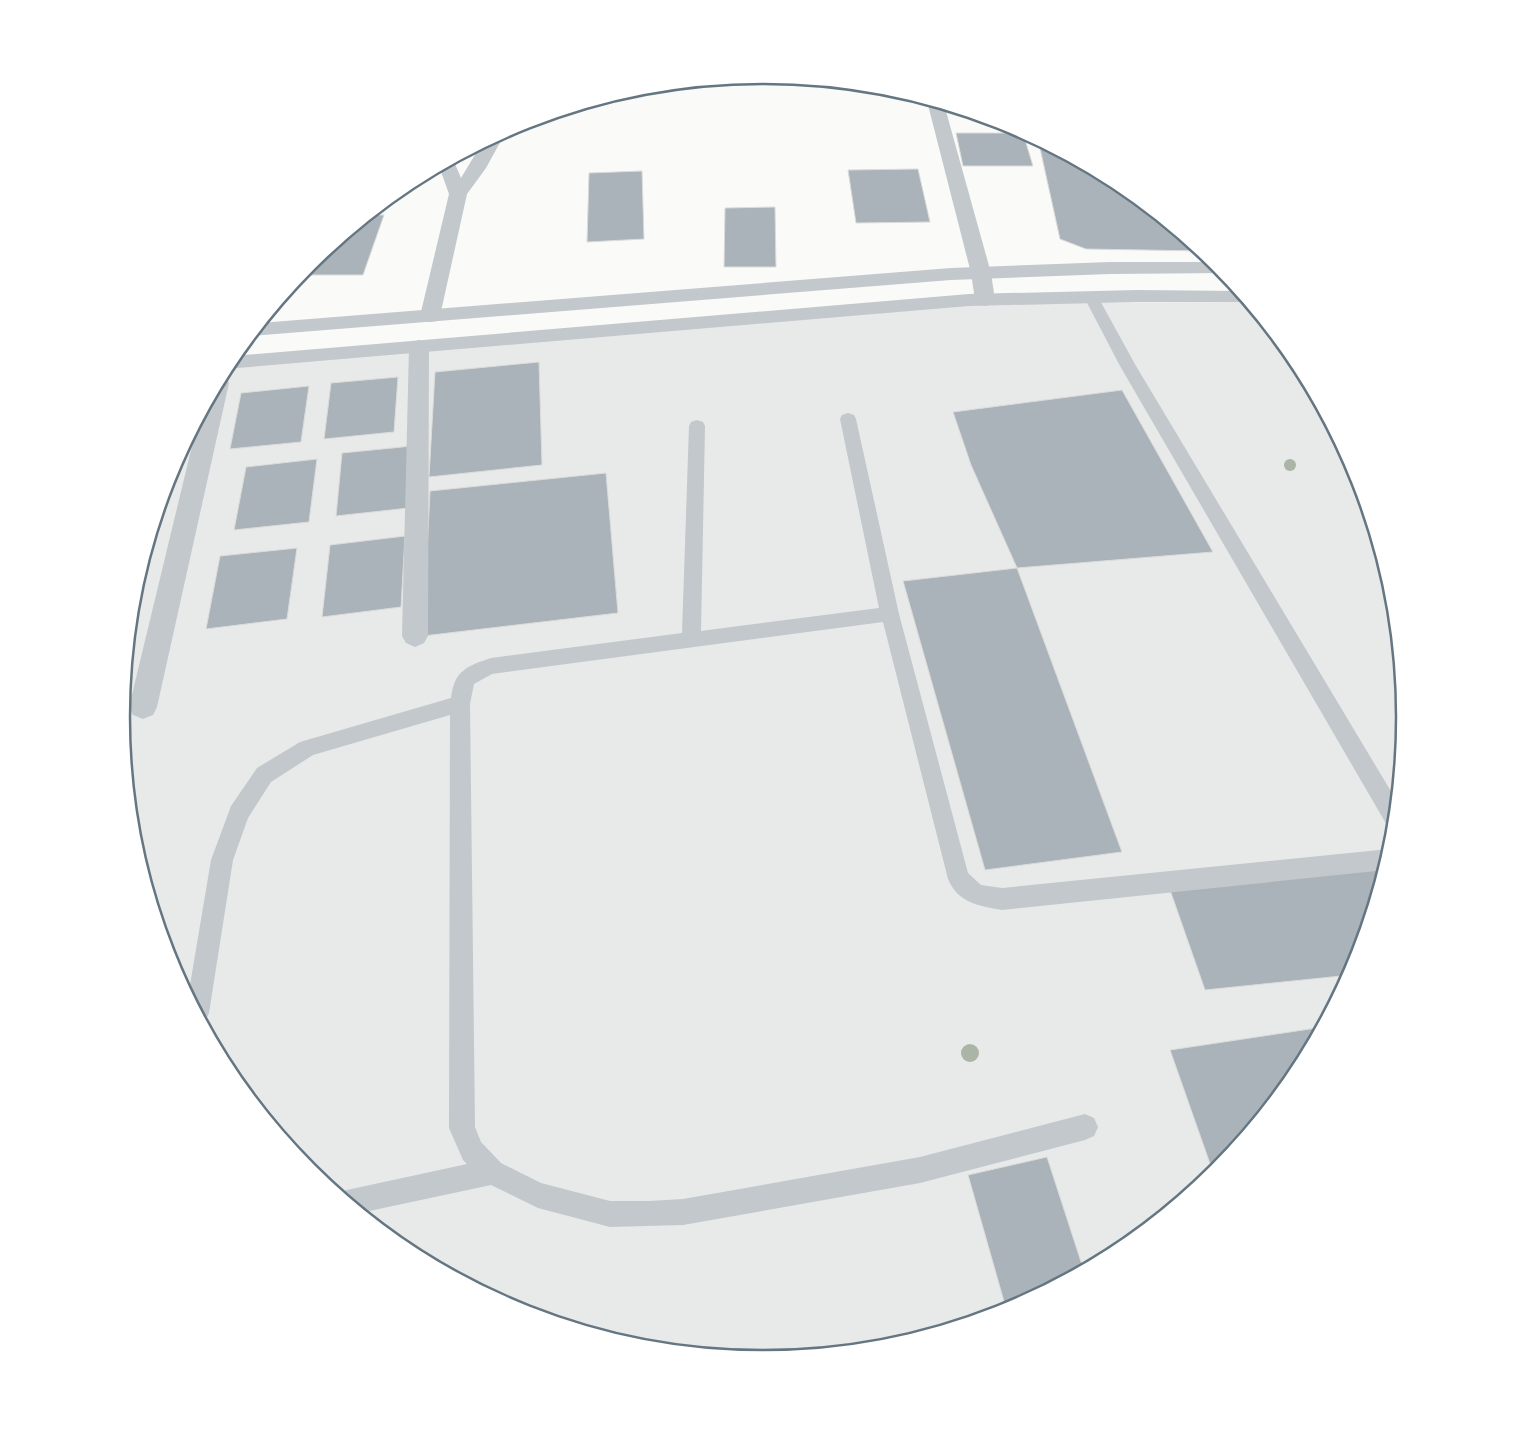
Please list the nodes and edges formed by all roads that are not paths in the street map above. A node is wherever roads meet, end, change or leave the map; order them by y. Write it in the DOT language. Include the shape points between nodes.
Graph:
graph roads {
  1 [pos="937,108"];
  2 [pos="489,146"];
  3 [pos="448,168"];
  4 [pos="458,194"];
  5 [pos="1211,268"];
  6 [pos="981,273"];
  7 [pos="1092,297"];
  8 [pos="1237,297"];
  9 [pos="985,300"];
  10 [pos="430,316"];
  11 [pos="263,329"];
  12 [pos="419,347"];
  13 [pos="239,362"];
  14 [pos="213,405"];
  15 [pos="848,419"];
  16 [pos="697,426"];
  17 [pos="890,614"];
  18 [pos="415,636"];
  19 [pos="691,640"];
  20 [pos="460,704"];
  21 [pos="143,707"];
  22 [pos="1390,810"];
  23 [pos="1381,860"];
  24 [pos="198,1003"];
  25 [pos="1085,1127"];
  26 [pos="492,1172"];
  27 [pos="355,1201"];
  1 -- 6 [label="street"];
  2 -- 4 [label="street"];
  3 -- 4 [label="street"];
  4 -- 10 [label="street"];
  5 -- 6 [label="street"];
  6 -- 9 [label="street"];
  6 -- 10 [label="street"];
  7 -- 8 [label="street"];
  7 -- 9 [label="street"];
  7 -- 22 [label="lane" via="1128,366"];
  9 -- 12 [label="street"];
  10 -- 11 [label="street"];
  12 -- 13 [label="street"];
  12 -- 18 [label="street"];
  14 -- 21 [label="street"];
  15 -- 17 [label="lane"];
  16 -- 19 [label="lane"];
  17 -- 19 [label="lane"];
  17 -- 23 [label="lane" via="959,879 976,895 1002,899"];
  19 -- 20 [label="lane" via="491,666 473,673 462,685"];
  20 -- 24 [label="lane" via="306,748 264,775 239,813 222,860"];
  20 -- 26 [label="lane" via="462,1128 472,1151"];
  25 -- 26 [label="lane" via="920,1170 683,1212 610,1214 538,1194"];
  26 -- 27 [label="lane"];
}
